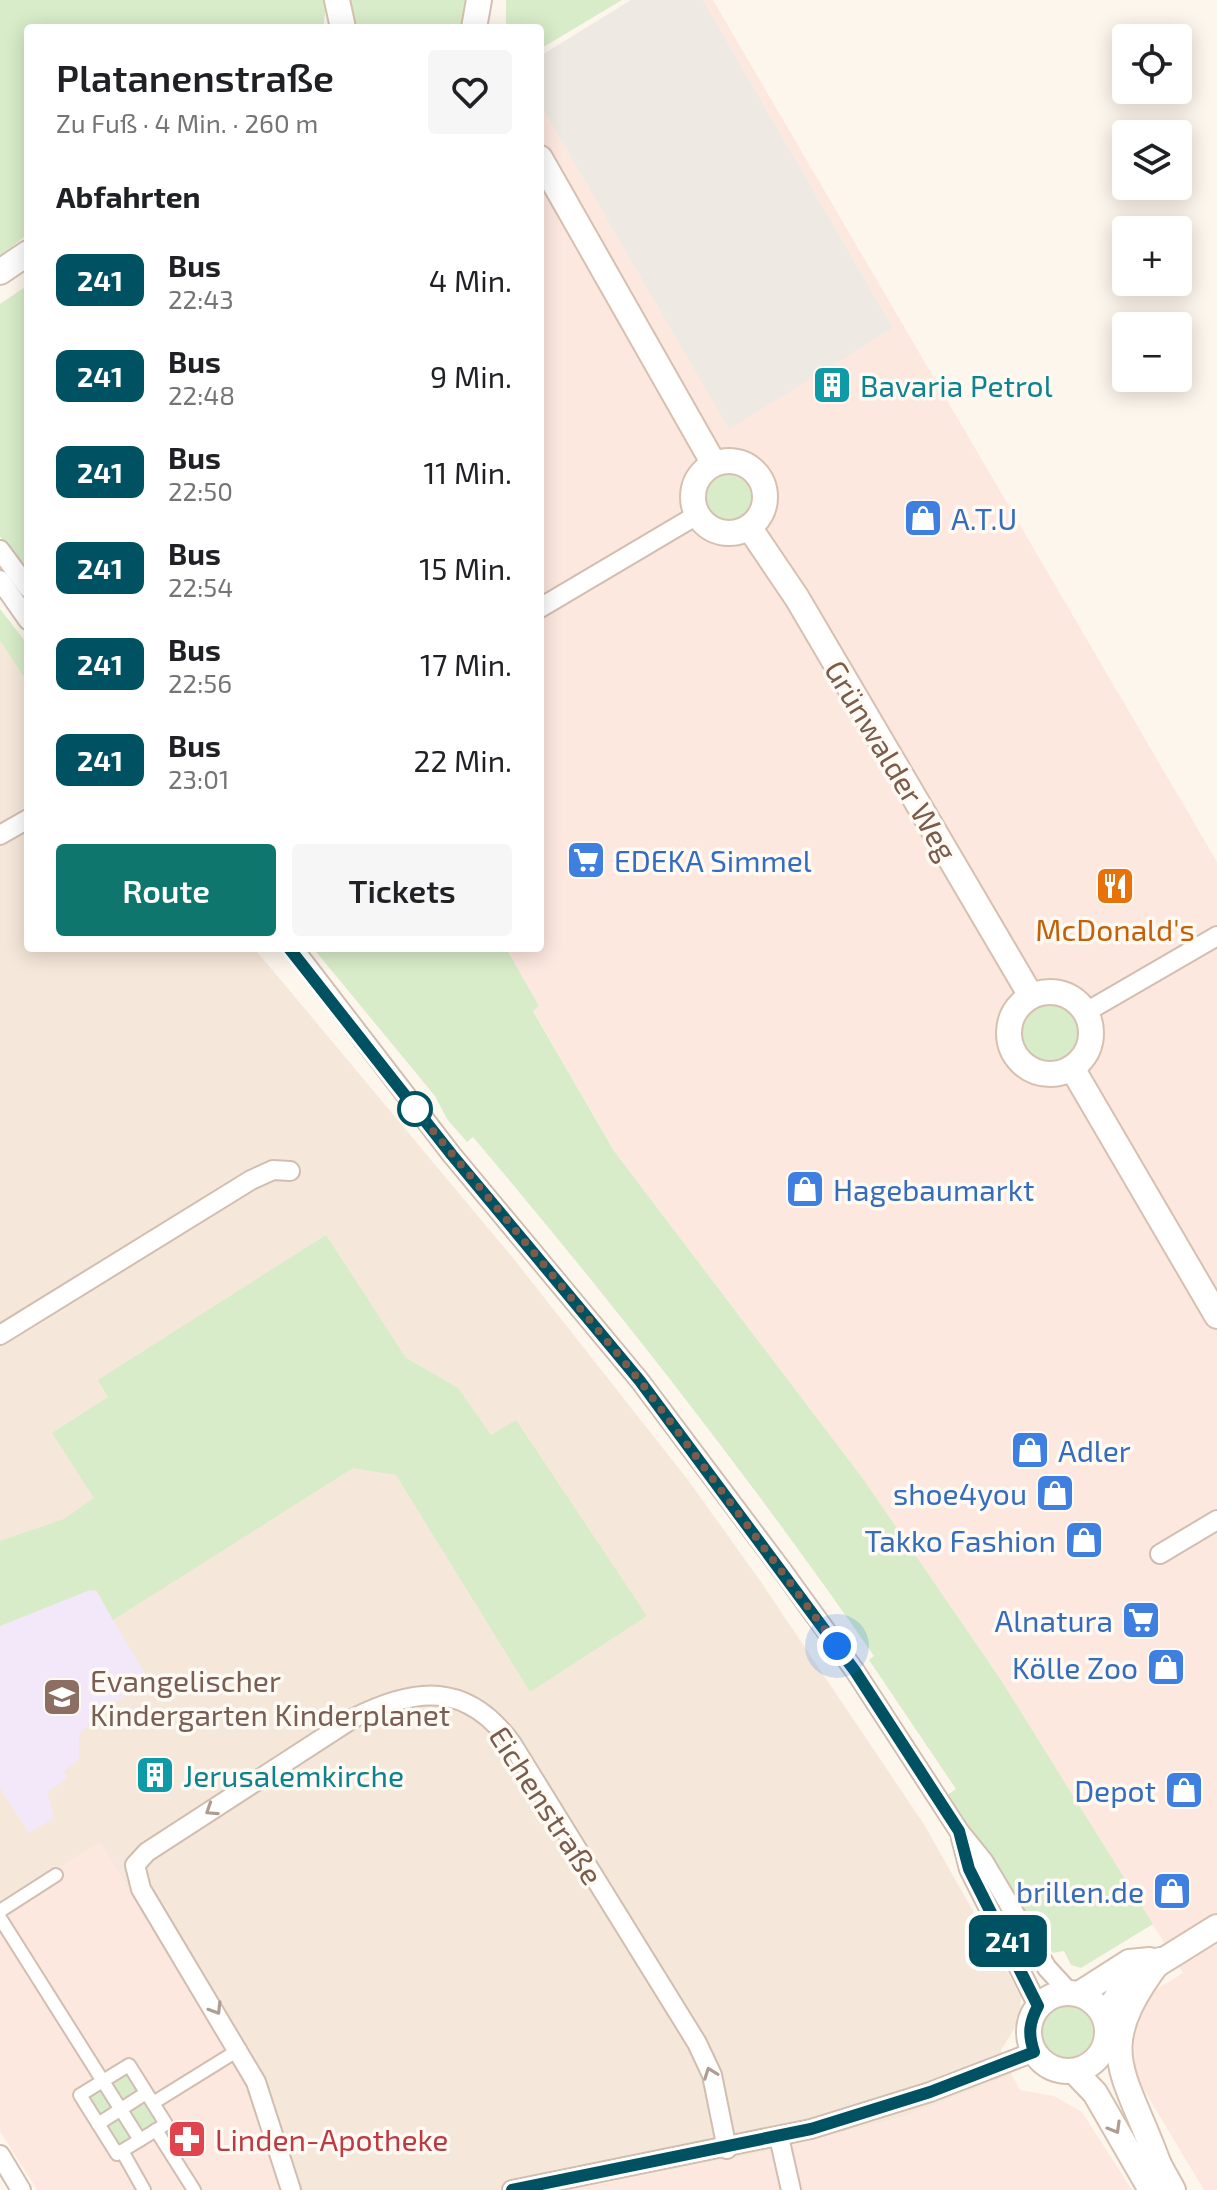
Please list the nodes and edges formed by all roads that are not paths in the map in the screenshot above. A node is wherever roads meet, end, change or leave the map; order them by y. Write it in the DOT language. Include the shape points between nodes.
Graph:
graph roads {
  1 [pos="479,0"];
  2 [pos="475,24"];
  3 [pos="544,165"];
  4 [pos="24,256"];
  5 [pos="0,272"];
  6 [pos="714,464"];
  7 [pos="697,515"];
  8 [pos="749,527"];
  9 [pos="0,550"];
  10 [pos="0,580"];
  11 [pos="24,583"];
  12 [pos="544,606"];
  13 [pos="24,614"];
  14 [pos="24,821"];
  15 [pos="0,835"];
  16 [pos="1217,936"];
  17 [pos="295,952"];
  18 [pos="1031,996"];
  19 [pos="1086,1012"];
  20 [pos="1072,1068"];
  21 [pos="290,1171"];
  22 [pos="1217,1316"];
  23 [pos="0,1335"];
  24 [pos="1217,1520"];
  25 [pos="1160,1554"];
  26 [pos="959,1831"];
  27 [pos="56,1875"];
  28 [pos="0,1911"];
  29 [pos="0,1918"];
  30 [pos="1217,1927"];
  31 [pos="1160,1960"];
  32 [pos="1074,1993"];
  33 [pos="1038,2006"];
  34 [pos="1105,2017"];
  35 [pos="240,2049"];
  36 [pos="1034,2052"];
  37 [pos="1100,2055"];
  38 [pos="1074,2071"];
  39 [pos="103,2081"];
  40 [pos="150,2098"];
  41 [pos="121,2109"];
  42 [pos="98,2124"];
  43 [pos="156,2130"];
  44 [pos="779,2137"];
  45 [pos="140,2140"];
  46 [pos="727,2149"];
  47 [pos="122,2151"];
  48 [pos="0,2155"];
  49 [pos="1159,2165"];
  50 [pos="21,2190"];
  51 [pos="144,2190"];
  52 [pos="194,2190"];
  53 [pos="291,2190"];
  54 [pos="512,2190"];
  55 [pos="791,2190"];
  56 [pos="1151,2190"];
  57 [pos="1173,2190"];
  1 -- 2 [label="main road"];
  3 -- 6 [label="main road"];
  4 -- 5 [label="main road"];
  6 -- 7 [label="main road" via="697,480"];
  6 -- 8 [label="main road" via="738,462 759,478 764,506"];
  7 -- 8 [label="main road" via="715,531"];
  7 -- 12 [label="street"];
  8 -- 18 [label="main road, Grünwalder Weg" via="797,598"];
  9 -- 11 [label="street"];
  10 -- 13 [label="street"];
  14 -- 15 [label="street"];
  16 -- 19 [label="street"];
  17 -- 26 [label="street" via="404,1096 673,1425 855,1671"];
  18 -- 19 [label="main road" via="1056,992"];
  18 -- 20 [label="main road" via="1010,1022 1015,1055 1034,1071 1047,1074"];
  19 -- 20 [label="main road" via="1091,1041"];
  20 -- 22 [label="main road"];
  21 -- 23 [label="street" via="273,1170 251,1180"];
  24 -- 25 [label="street"];
  26 -- 32 [label="street" via="984,1862 1047,1968"];
  26 -- 33 [label="street" via="969,1869"];
  27 -- 28 [label="street"];
  29 -- 39 [label="street"];
  30 -- 31 [label="main road"];
  31 -- 32 [label="main road" via="1129,1962"];
  31 -- 34 [label="main road" via="1124,1985"];
  31 -- 49 [label="main road" via="1134,1995 1120,2037 1121,2078"];
  32 -- 33 [label="main road" via="1053,1996"];
  32 -- 34 [label="main road" via="1094,2003"];
  33 -- 36 [label="main road" via="1030,2028"];
  34 -- 37 [label="main road" via="1106,2043"];
  35 -- 40 [label="street"];
  46 -- 35 [label="street, Eichenstraße, one-way" via="712,2075 657,1974 505,1734 489,1717 454,1697 400,1697 352,1719 147,1852 135,1865 141,1889"];
  35 -- 53 [label="street, Eichenstraße"];
  36 -- 38 [label="main road" via="1045,2064"];
  36 -- 44 [label="street" via="930,2092"];
  37 -- 38 [label="main road"];
  37 -- 49 [label="main road"];
  38 -- 56 [label="main road, one-way" via="1095,2093"];
  39 -- 40 [label="street" via="129,2065"];
  39 -- 41 [label="street"];
  39 -- 42 [label="street" via="80,2095"];
  40 -- 41 [label="street"];
  40 -- 43 [label="street" via="166,2124"];
  41 -- 42 [label="street"];
  41 -- 45 [label="street"];
  42 -- 47 [label="street" via="117,2154"];
  43 -- 45 [label="street"];
  43 -- 52 [label="street"];
  44 -- 46 [label="street"];
  44 -- 55 [label="street"];
  45 -- 47 [label="street"];
  46 -- 54 [label="street"];
  47 -- 51 [label="street"];
  48 -- 50 [label="street"];
  49 -- 57 [label="main road"];
}
